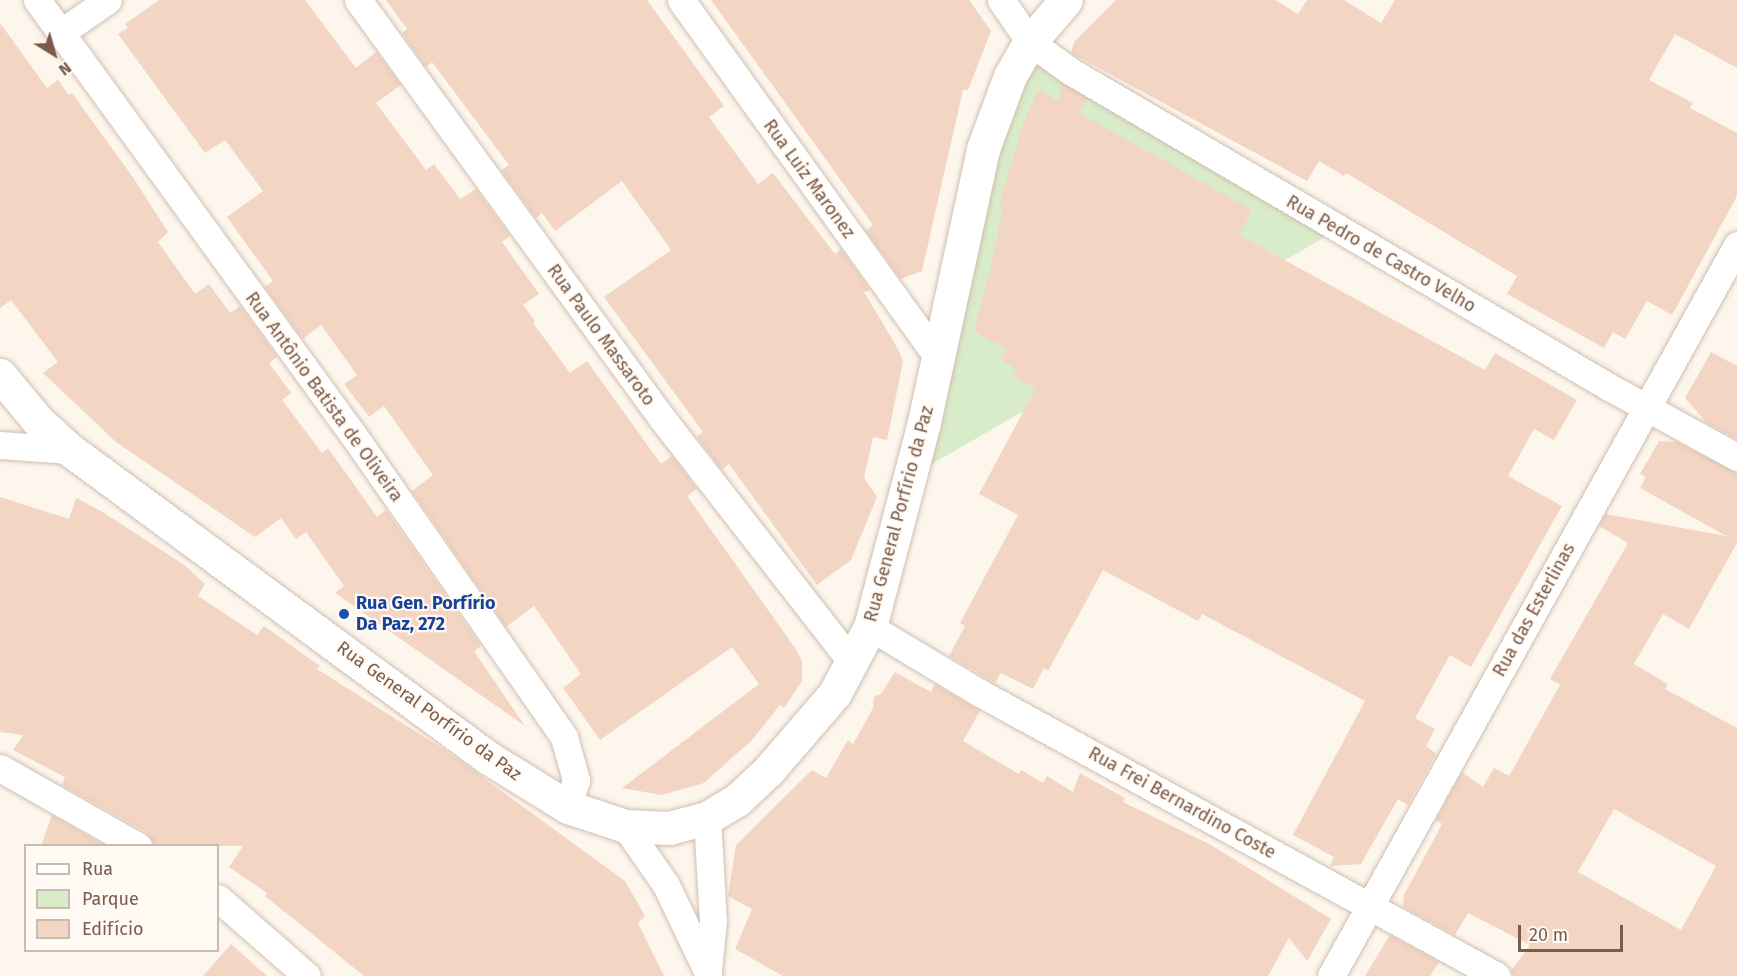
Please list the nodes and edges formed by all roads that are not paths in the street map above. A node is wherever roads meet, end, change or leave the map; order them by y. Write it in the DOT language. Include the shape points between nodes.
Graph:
graph roads {
  1 [pos="37,0"];
  2 [pos="108,0"];
  3 [pos="358,0"];
  4 [pos="681,0"];
  5 [pos="1001,0"];
  6 [pos="1066,0"];
  7 [pos="60,33"];
  8 [pos="1030,42"];
  9 [pos="1737,244"];
  10 [pos="938,358"];
  11 [pos="0,375"];
  12 [pos="1647,407"];
  13 [pos="0,445"];
  14 [pos="70,450"];
  15 [pos="1737,457"];
  16 [pos="870,627"];
  17 [pos="852,664"];
  18 [pos="0,768"];
  19 [pos="568,807"];
  20 [pos="707,818"];
  21 [pos="625,826"];
  22 [pos="134,844"];
  23 [pos="219,899"];
  24 [pos="1370,906"];
  25 [pos="708,975"];
  26 [pos="307,976"];
  27 [pos="1331,976"];
  28 [pos="1497,976"];
  1 -- 7 [label="street, Rua Antônio Batista de Oliveira"];
  2 -- 7 [label="street"];
  3 -- 17 [label="street, Rua Paulo Massaroto" via="661,417"];
  4 -- 10 [label="street, Rua Luiz Maronez"];
  5 -- 8 [label="street, Rua Pedro de Castro Velho"];
  6 -- 8 [label="street, Rua General Porfírio da Paz"];
  7 -- 19 [label="street, Rua Antônio Batista de Oliveira" via="354,436 564,736 576,780"];
  8 -- 10 [label="street, Rua General Porfírio da Paz" via="1010,76 983,149"];
  8 -- 12 [label="street, Rua Pedro de Castro Velho" via="1070,71 1204,151"];
  9 -- 12 [label="street, Rua das Esterlinas"];
  10 -- 16 [label="street, Rua General Porfírio da Paz"];
  11 -- 14 [label="street, Rua General Porfírio da Paz" via="38,421"];
  12 -- 15 [label="street, Rua Pedro de Castro Velho"];
  12 -- 24 [label="street, Rua das Esterlinas"];
  13 -- 14 [label="street"];
  14 -- 19 [label="street, Rua General Porfírio da Paz" via="488,757"];
  16 -- 17 [label="street, Rua General Porfírio da Paz"];
  16 -- 24 [label="street, Rua Frei Bernardino Coste" via="980,693"];
  17 -- 20 [label="street, Rua General Porfírio da Paz" via="835,693 768,771 737,800"];
  18 -- 22 [label="street"];
  19 -- 21 [label="street, Rua General Porfírio da Paz"];
  20 -- 21 [label="street, Rua General Porfírio da Paz" via="669,828"];
  20 -- 25 [label="street" via="713,921"];
  21 -- 25 [label="street" via="666,885"];
  23 -- 26 [label="street"];
  24 -- 27 [label="street, Rua das Esterlinas"];
  24 -- 28 [label="street, Rua Frei Bernardino Coste"];
}
